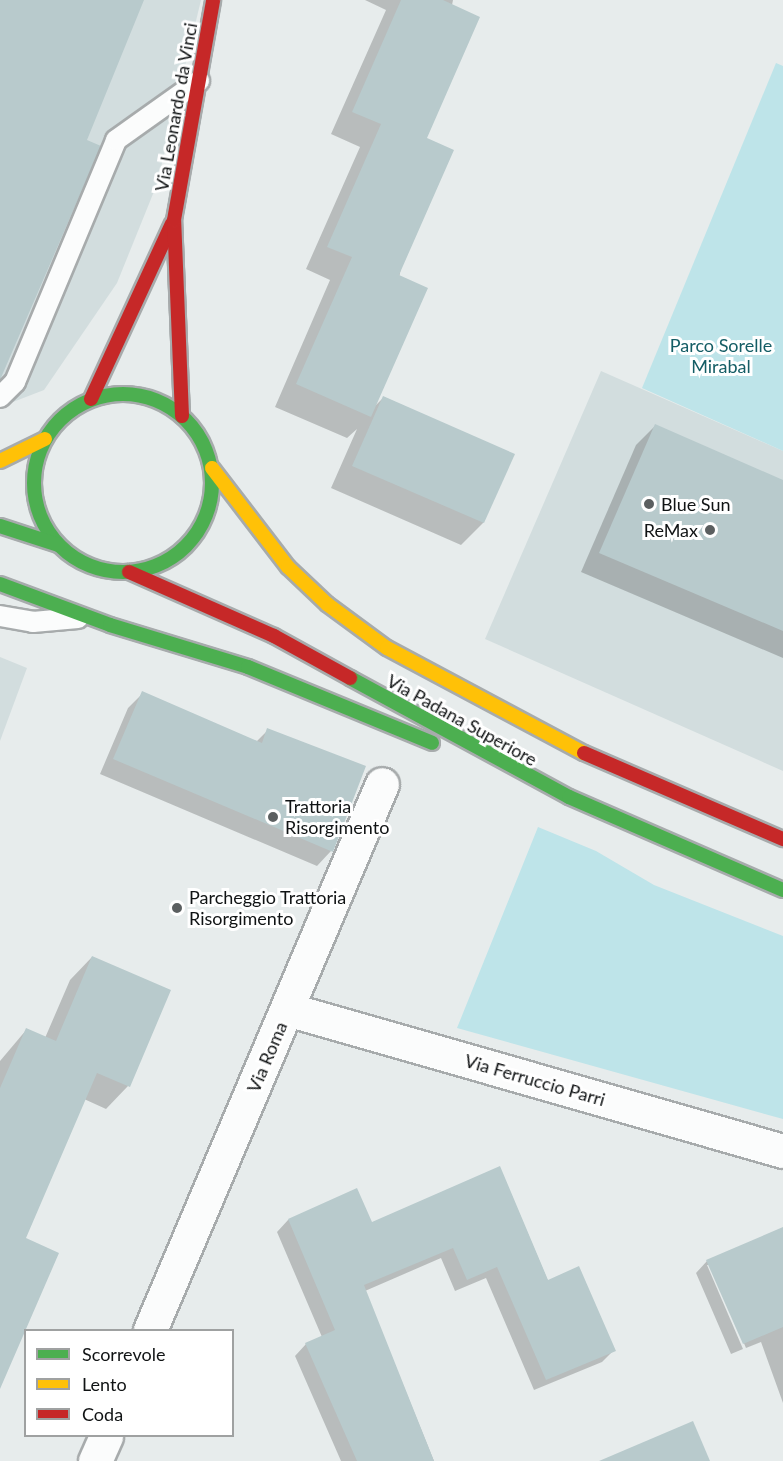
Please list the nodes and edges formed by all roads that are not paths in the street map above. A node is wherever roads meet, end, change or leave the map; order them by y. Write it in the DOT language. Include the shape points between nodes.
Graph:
graph roads {
  1 [pos="213,0"];
  2 [pos="199,81"];
  3 [pos="174,220"];
  4 [pos="0,397"];
  5 [pos="91,399"];
  6 [pos="182,416"];
  7 [pos="45,439"];
  8 [pos="0,460"];
  9 [pos="212,468"];
  10 [pos="0,526"];
  11 [pos="58,545"];
  12 [pos="129,572"];
  13 [pos="0,584"];
  14 [pos="0,616"];
  15 [pos="87,617"];
  16 [pos="511,767"];
  17 [pos="382,784"];
  18 [pos="783,839"];
  19 [pos="783,890"];
  20 [pos="287,1009"];
  21 [pos="783,1151"];
  22 [pos="150,1329"];
  23 [pos="106,1437"];
  24 [pos="95,1461"];
  1 -- 2 [label="main road, Via Leonardo da Vinci"];
  2 -- 3 [label="main road, Via Leonardo da Vinci"];
  2 -- 4 [label="lane" via="116,140 15,382"];
  3 -- 5 [label="main road, Via Leonardo da Vinci"];
  3 -- 6 [label="main road, Via Leonardo da Vinci"];
  5 -- 6 [label="main road, Via Padana Superiore" via="107,394 140,395 170,406"];
  5 -- 7 [label="main road, Via Padana Superiore" via="64,415"];
  6 -- 9 [label="main road, Via Padana Superiore" via="201,439"];
  7 -- 8 [label="main road, Via Padana Superiore"];
  7 -- 11 [label="main road, Via Padana Superiore" via="35,465 34,496 38,513"];
  9 -- 12 [label="main road, Via Padana Superiore" via="213,490 207,515 190,541 165,564"];
  9 -- 18 [label="main road, Via Padana Superiore" via="288,567 327,604 387,648 615,768"];
  10 -- 11 [label="main road, Via Padana Superiore"];
  11 -- 12 [label="main road, Via Padana Superiore" via="84,562"];
  12 -- 16 [label="main road, Via Padana Superiore" via="274,636"];
  13 -- 15 [label="main road"];
  14 -- 15 [label="lane" via="33,622"];
  15 -- 16 [label="main road" via="231,661 409,735"];
  16 -- 19 [label="main road, Via Padana Superiore" via="613,818"];
  17 -- 20 [label="street, Via Roma"];
  20 -- 21 [label="street, Via Ferruccio Parri"];
  20 -- 22 [label="street, Via Roma"];
  23 -- 24 [label="street"];
}
